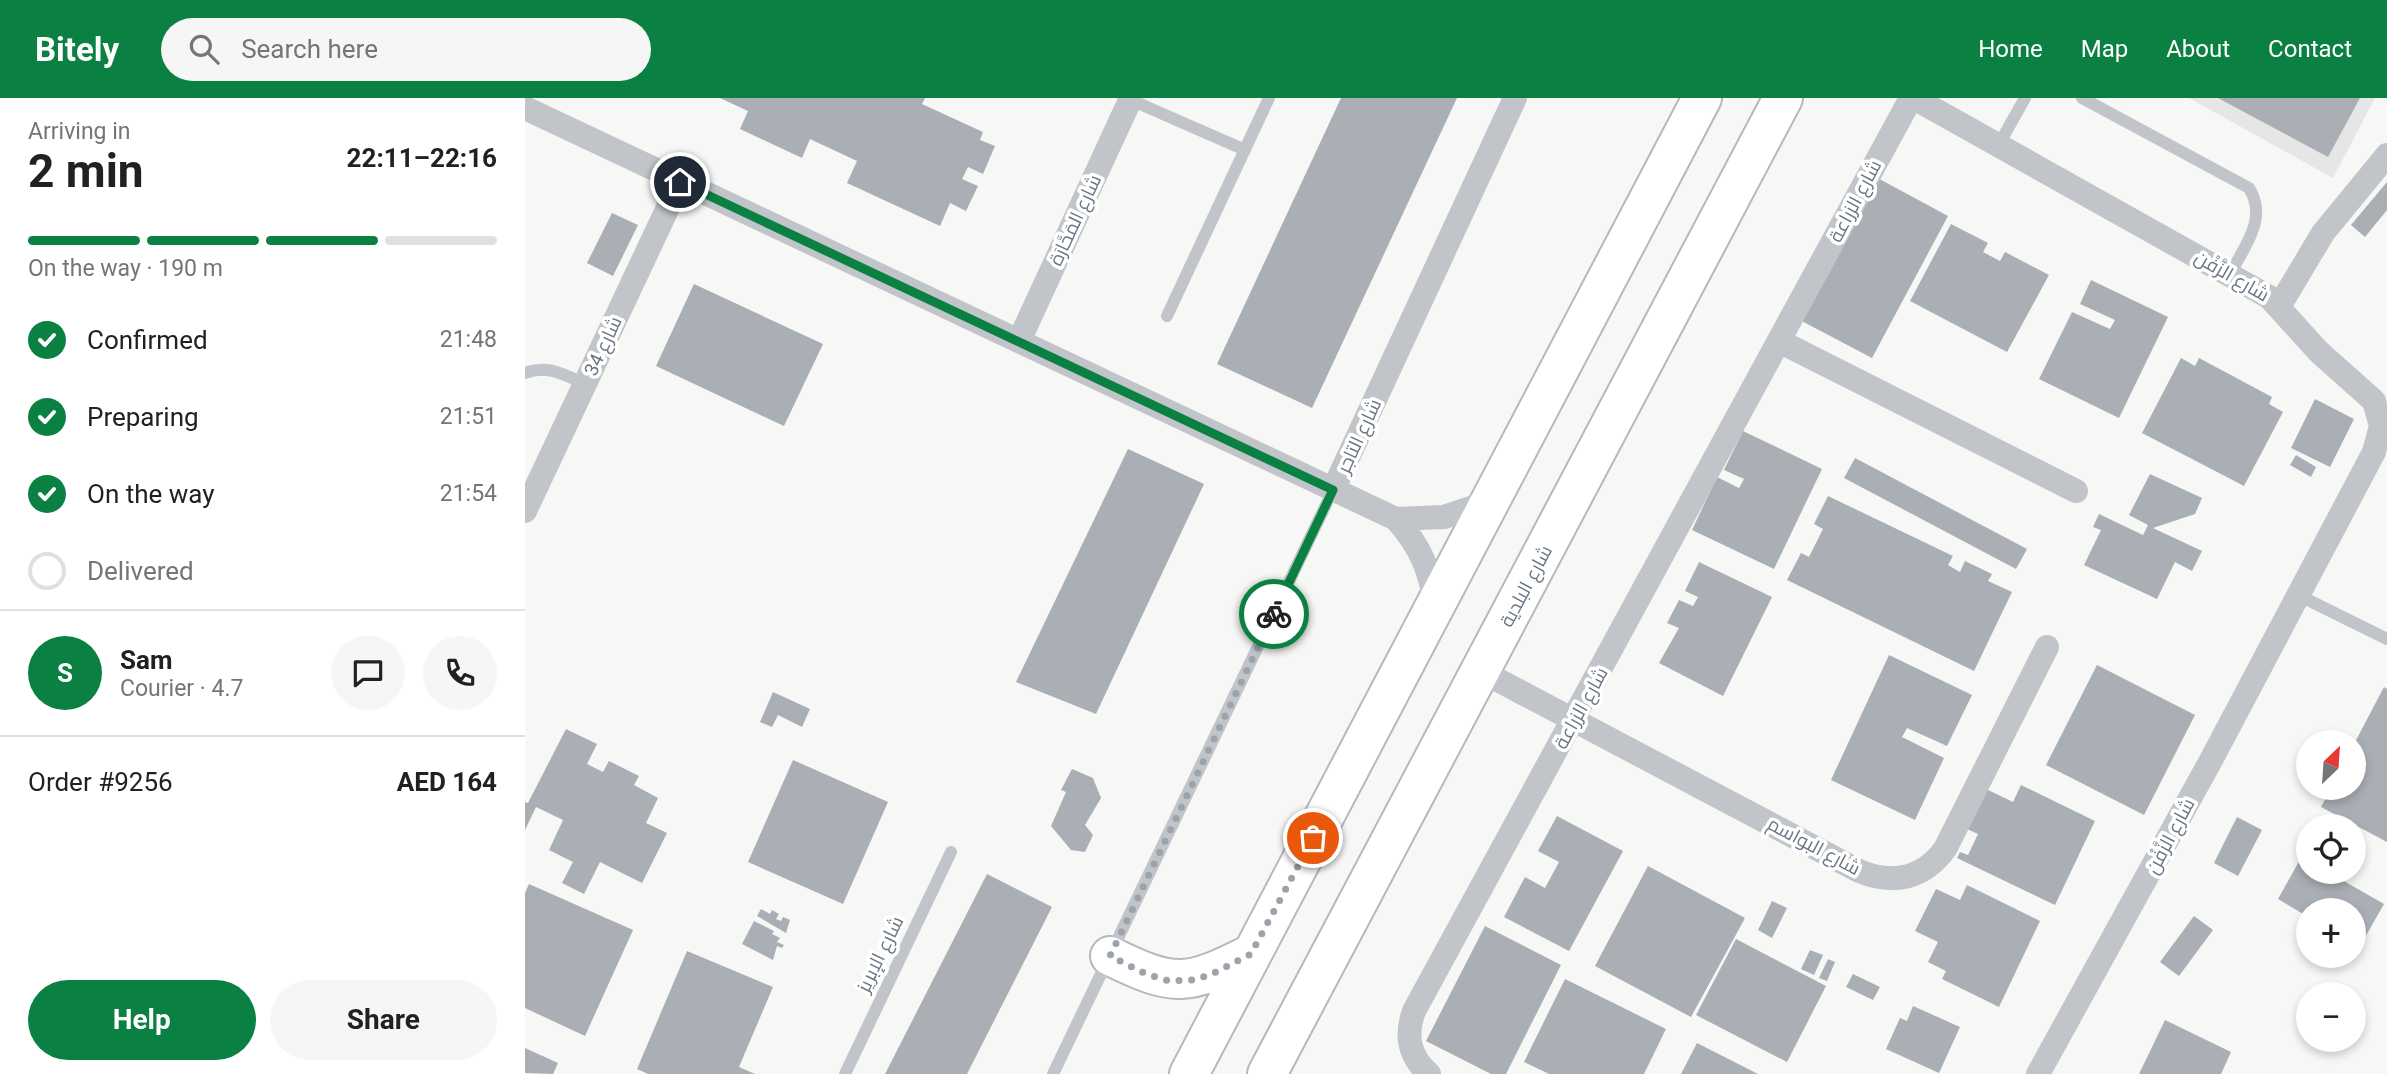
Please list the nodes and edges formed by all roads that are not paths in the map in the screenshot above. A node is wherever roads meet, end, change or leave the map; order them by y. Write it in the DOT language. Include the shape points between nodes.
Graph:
graph roads {
  1 [pos="1269,98"];
  2 [pos="1515,98"];
  3 [pos="1702,98"];
  4 [pos="1783,98"];
  5 [pos="1912,98"];
  6 [pos="2025,98"];
  7 [pos="2082,98"];
  8 [pos="1130,99"];
  9 [pos="525,108"];
  10 [pos="1998,146"];
  11 [pos="1245,150"];
  12 [pos="2387,155"];
  13 [pos="680,182"];
  14 [pos="2230,274"];
  15 [pos="2280,305"];
  16 [pos="1167,316"];
  17 [pos="1019,341"];
  18 [pos="1779,341"];
  19 [pos="525,373"];
  20 [pos="585,384"];
  21 [pos="1333,490"];
  22 [pos="2075,491"];
  23 [pos="1489,502"];
  24 [pos="525,511"];
  25 [pos="1396,519"];
  26 [pos="2298,595"];
  27 [pos="1435,606"];
  28 [pos="2387,639"];
  29 [pos="2046,647"];
  30 [pos="1481,671"];
  31 [pos="1575,720"];
  32 [pos="951,852"];
  33 [pos="1251,954"];
  34 [pos="1110,956"];
  35 [pos="845,1074"];
  36 [pos="1053,1074"];
  37 [pos="1189,1074"];
  38 [pos="1267,1074"];
  39 [pos="1429,1074"];
  40 [pos="2038,1074"];
  1 -- 11 [label="lane"];
  2 -- 21 [label="street, شارع التاجر"];
  3 -- 23 [label="main road"];
  4 -- 30 [label="main road, شارع البلدية"];
  5 -- 10 [label="street, شارع الزَّفْن"];
  5 -- 18 [label="street, شارع الزراعة"];
  6 -- 10 [label="lane"];
  7 -- 14 [label="lane" via="2249,188 2258,207 2257,219"];
  8 -- 11 [label="lane"];
  8 -- 17 [label="street, شارع المَحَّارَة"];
  9 -- 13 [label="street"];
  10 -- 14 [label="street, شارع الزَّفْن"];
  11 -- 16 [label="lane"];
  12 -- 15 [label="street" via="2323,233"];
  13 -- 17 [label="street"];
  13 -- 20 [label="street, شارع 34"];
  14 -- 15 [label="street, شارع الزَّفْن"];
  15 -- 26 [label="street, شارع الزَّفْن" via="2319,352 2365,390 2381,426 2374,452"];
  17 -- 21 [label="street"];
  18 -- 22 [label="street"];
  18 -- 31 [label="street, شارع الزراعة"];
  19 -- 20 [label="lane" via="555,371"];
  20 -- 24 [label="street, شارع 34"];
  21 -- 25 [label="street"];
  21 -- 34 [label="lane, شارع التاجر"];
  23 -- 25 [label="street" via="1444,517"];
  23 -- 27 [label="main road"];
  25 -- 27 [label="street" via="1428,568"];
  26 -- 28 [label="lane"];
  26 -- 40 [label="street, شارع الزَّفْن"];
  27 -- 33 [label="main road"];
  29 -- 31 [label="street, شارع البواسم" via="1945,849 1935,862 1907,878 1891,880 1859,871"];
  30 -- 31 [label="street, شارع البواسم"];
  30 -- 38 [label="main road, شارع البلدية"];
  31 -- 39 [label="street, شارع الزراعة" via="1415,1011 1408,1040 1412,1054"];
  32 -- 35 [label="lane, شارع الإبريز"];
  33 -- 34 [label="main road" via="1194,980 1169,981"];
  33 -- 37 [label="main road"];
  34 -- 36 [label="lane, شارع التاجر"];
}
